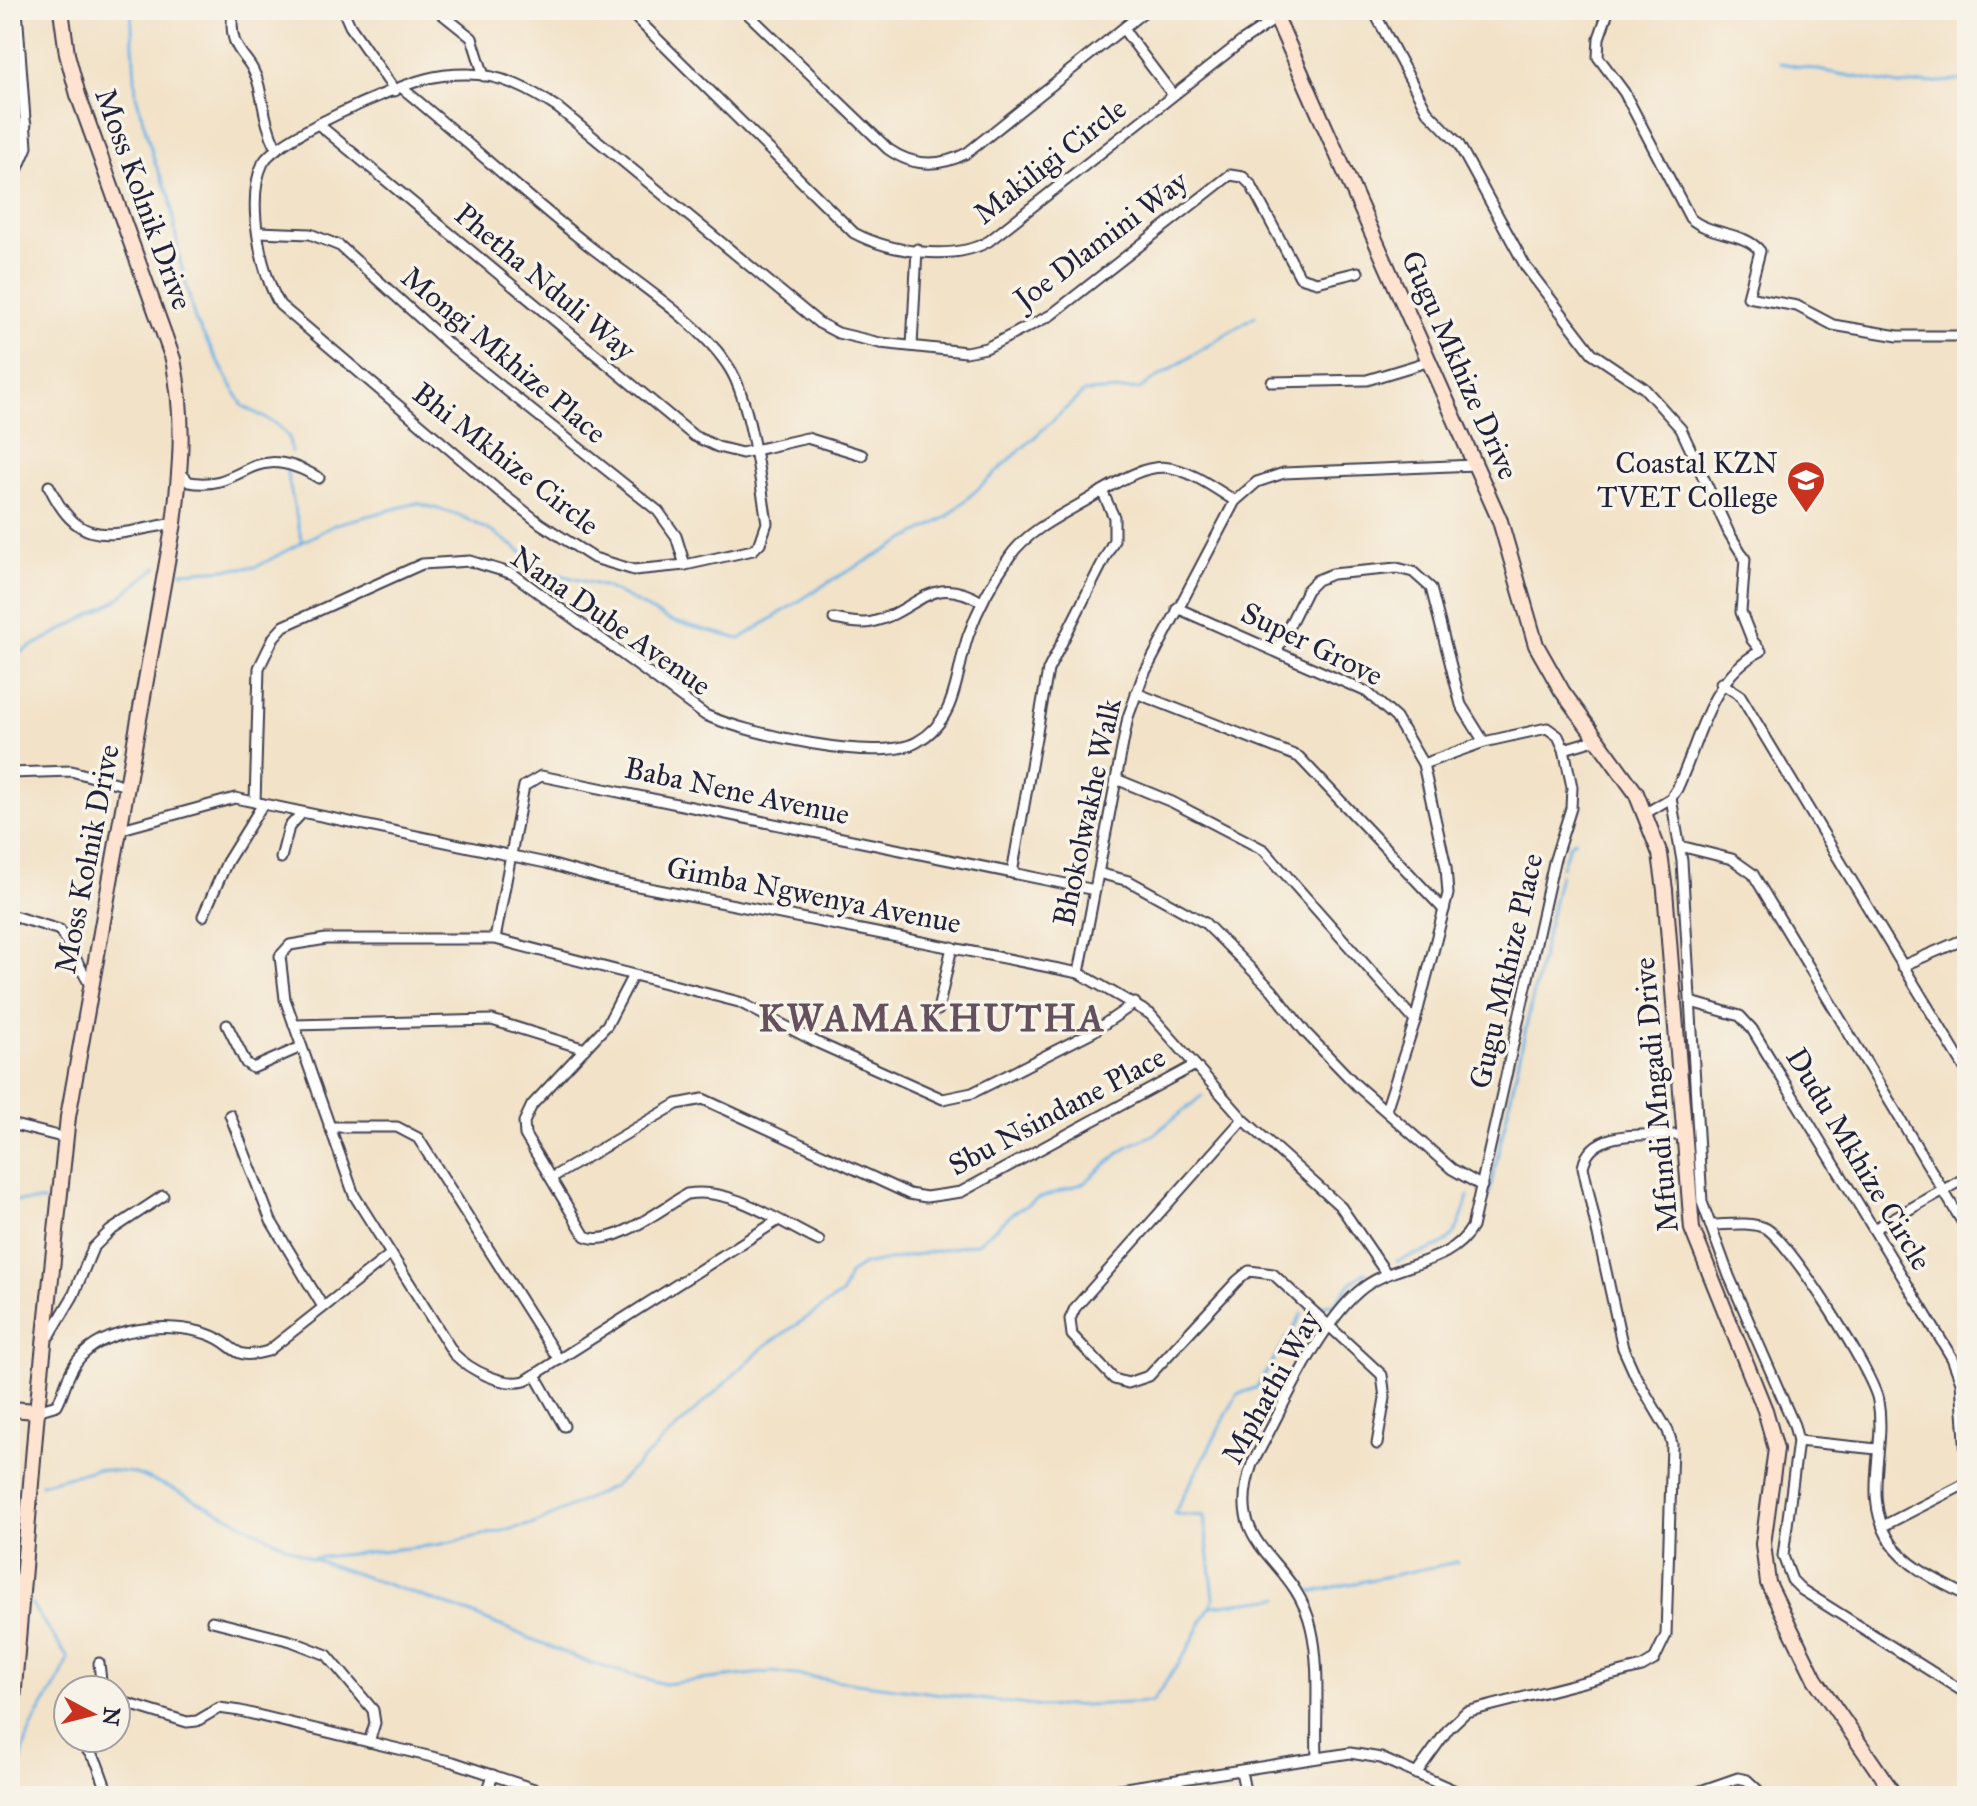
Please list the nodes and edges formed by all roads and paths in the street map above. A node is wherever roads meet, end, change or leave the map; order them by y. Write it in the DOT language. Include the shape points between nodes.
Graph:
graph roads {
  1 [pos="17,10"];
  2 [pos="61,10"];
  3 [pos="233,10"];
  4 [pos="343,10"];
  5 [pos="437,10"];
  6 [pos="628,10"];
  7 [pos="744,10"];
  8 [pos="1146,10"];
  9 [pos="1373,10"];
  10 [pos="1605,10"];
  11 [pos="1275,14"];
  12 [pos="1124,30"];
  13 [pos="484,76"];
  14 [pos="398,89"];
  15 [pos="1173,95"];
  16 [pos="26,124"];
  17 [pos="318,124"];
  18 [pos="10,138"];
  19 [pos="276,147"];
  20 [pos="10,187"];
  21 [pos="259,232"];
  22 [pos="917,249"];
  23 [pos="1358,272"];
  24 [pos="1967,336"];
  25 [pos="912,346"];
  26 [pos="1430,361"];
  27 [pos="1272,382"];
  28 [pos="753,452"];
  29 [pos="862,455"];
  30 [pos="1475,465"];
  31 [pos="180,472"];
  32 [pos="319,478"];
  33 [pos="49,486"];
  34 [pos="1102,491"];
  35 [pos="1235,501"];
  36 [pos="174,523"];
  37 [pos="685,565"];
  38 [pos="982,602"];
  39 [pos="1177,608"];
  40 [pos="834,619"];
  41 [pos="1277,650"];
  42 [pos="1721,683"];
  43 [pos="1136,693"];
  44 [pos="1598,739"];
  45 [pos="1484,742"];
  46 [pos="1564,749"];
  47 [pos="1423,764"];
  48 [pos="10,773"];
  49 [pos="1116,779"];
  50 [pos="127,786"];
  51 [pos="1671,798"];
  52 [pos="259,803"];
  53 [pos="302,813"];
  54 [pos="1646,813"];
  55 [pos="118,830"];
  56 [pos="1680,846"];
  57 [pos="512,856"];
  58 [pos="281,858"];
  59 [pos="1012,873"];
  60 [pos="1098,873"];
  61 [pos="1095,890"];
  62 [pos="1444,910"];
  63 [pos="10,915"];
  64 [pos="203,916"];
  65 [pos="1967,938"];
  66 [pos="495,939"];
  67 [pos="952,947"];
  68 [pos="1902,966"];
  69 [pos="1079,973"];
  70 [pos="632,977"];
  71 [pos="90,985"];
  72 [pos="1691,1002"];
  73 [pos="1135,1003"];
  74 [pos="938,1010"];
  75 [pos="1415,1021"];
  76 [pos="227,1025"];
  77 [pos="294,1025"];
  78 [pos="301,1047"];
  79 [pos="585,1049"];
  80 [pos="1195,1065"];
  81 [pos="1967,1072"];
  82 [pos="1386,1110"];
  83 [pos="230,1115"];
  84 [pos="1243,1119"];
  85 [pos="10,1124"];
  86 [pos="329,1127"];
  87 [pos="1682,1135"];
  88 [pos="66,1138"];
  89 [pos="1967,1177"];
  90 [pos="551,1178"];
  91 [pos="1482,1186"];
  92 [pos="1943,1191"];
  93 [pos="163,1196"];
  94 [pos="777,1221"];
  95 [pos="1710,1225"];
  96 [pos="1874,1229"];
  97 [pos="1967,1230"];
  98 [pos="1465,1239"];
  99 [pos="819,1241"];
  100 [pos="391,1254"];
  101 [pos="1386,1273"];
  102 [pos="323,1307"];
  103 [pos="1328,1327"];
  104 [pos="43,1353"];
  105 [pos="559,1360"];
  106 [pos="535,1375"];
  107 [pos="10,1409"];
  108 [pos="37,1411"];
  109 [pos="564,1426"];
  110 [pos="1798,1441"];
  111 [pos="1377,1444"];
  112 [pos="1877,1449"];
  113 [pos="1967,1469"];
  114 [pos="1967,1483"];
  115 [pos="1883,1526"];
  116 [pos="1967,1596"];
  117 [pos="212,1621"];
  118 [pos="14,1650"];
  119 [pos="99,1663"];
  120 [pos="100,1674"];
  121 [pos="1967,1694"];
  122 [pos="132,1705"];
  123 [pos="10,1736"];
  124 [pos="369,1742"];
  125 [pos="90,1754"];
  126 [pos="1317,1756"];
  127 [pos="1241,1771"];
  128 [pos="1416,1774"];
  129 [pos="493,1775"];
  130 [pos="109,1796"];
  131 [pos="486,1796"];
  132 [pos="555,1796"];
  133 [pos="1074,1796"];
  134 [pos="1246,1796"];
  135 [pos="1467,1796"];
  136 [pos="1686,1796"];
  137 [pos="1764,1796"];
  138 [pos="1895,1796"];
  1 -- 16 [label="street"];
  2 -- 31 [label="street, Moss Kolnik Drive" via="78,95 173,359 182,400"];
  3 -- 19 [label="street" via="232,41 256,79"];
  4 -- 14 [label="street, Bhi Mkhize Circle"];
  5 -- 13 [label="street" via="472,38"];
  6 -- 22 [label="street, Makiligi Circle" via="854,233 881,246"];
  7 -- 12 [label="street" via="888,149 906,161 927,164 967,153"];
  8 -- 12 [label="street"];
  9 -- 42 [label="street" via="1427,111 1458,143 1526,267 1592,353 1644,388 1691,446 1745,559 1741,612 1761,651"];
  10 -- 24 [label="street" via="1598,57 1624,92 1690,218 1760,251 1748,297 1797,306 1833,325 1898,336"];
  11 -- 15 [label="street, Makiligi Circle"];
  11 -- 26 [label="street, Gugu Mkhize Drive"];
  12 -- 15 [label="street"];
  13 -- 14 [label="street" via="447,74"];
  13 -- 25 [label="street, Joe Dlamini Way" via="516,84 558,108 819,323 855,339"];
  14 -- 17 [label="street"];
  14 -- 28 [label="street, Bhi Mkhize Circle" via="658,297 721,357 736,382"];
  15 -- 22 [label="street, Makiligi Circle" via="989,241 968,251"];
  16 -- 18 [label="street"];
  16 -- 20 [label="street" via="27,147"];
  17 -- 19 [label="street"];
  17 -- 28 [label="street, Phetha Nduli Way" via="694,436 730,450"];
  19 -- 21 [label="street, Bhi Mkhize Circle" via="263,164 257,190"];
  21 -- 37 [label="street, Mongi Mkhize Place" via="310,234 340,246 451,346 658,511 676,536"];
  21 -- 37 [label="street, Bhi Mkhize Circle" via="269,288 290,315 541,524 613,566 634,570"];
  22 -- 25 [label="street"];
  23 -- 25 [label="street, Joe Dlamini Way" via="1317,282 1300,277 1251,185 1230,175 1051,315 1006,341 966,352"];
  26 -- 27 [label="street" via="1367,380"];
  26 -- 30 [label="street, Gugu Mkhize Drive"];
  28 -- 29 [label="street" via="807,438"];
  28 -- 37 [label="street, Bhi Mkhize Circle" via="767,523 760,543 753,550"];
  30 -- 35 [label="street, Bhokolwakhe Walk" via="1284,473 1257,482"];
  30 -- 44 [label="street, Gugu Mkhize Drive" via="1508,544 1536,645"];
  31 -- 32 [label="street" via="189,482 217,484 239,471 281,461"];
  31 -- 36 [label="street, Moss Kolnik Drive"];
  33 -- 36 [label="street" via="70,523 83,530 110,534"];
  34 -- 35 [label="street, Nana Dube Avenue" via="1132,473 1160,466 1201,479"];
  34 -- 38 [label="street, Nana Dube Avenue" via="1028,537 1012,552"];
  34 -- 59 [label="street" via="1114,517 1114,540 1048,670"];
  35 -- 39 [label="street, Bhokolwakhe Walk"];
  36 -- 50 [label="street, Moss Kolnik Drive"];
  38 -- 40 [label="street" via="958,590 939,590 872,622"];
  38 -- 52 [label="street, Nana Dube Avenue" via="942,721 917,742 876,752 734,726 705,715 497,567 445,560 407,568 297,619 274,637 259,668"];
  39 -- 41 [label="street, Super Grove"];
  39 -- 43 [label="street, Bhokolwakhe Walk"];
  41 -- 45 [label="street" via="1317,580 1375,570 1413,572 1431,588 1461,705"];
  41 -- 47 [label="street, Super Grove" via="1379,701 1406,732"];
  42 -- 51 [label="street"];
  42 -- 68 [label="street" via="1740,695"];
  43 -- 49 [label="street, Bhokolwakhe Walk"];
  43 -- 62 [label="street" via="1307,763"];
  44 -- 46 [label="street"];
  44 -- 54 [label="street, Mfundi Mngadi Drive"];
  45 -- 46 [label="street" via="1537,729 1554,732"];
  45 -- 47 [label="street"];
  46 -- 91 [label="street, Gugu Mkhize Place" via="1571,808 1554,862"];
  47 -- 62 [label="street, Super Grove" via="1449,883"];
  48 -- 50 [label="street" via="71,771"];
  49 -- 60 [label="street, Bhokolwakhe Walk"];
  49 -- 75 [label="street" via="1264,850"];
  50 -- 55 [label="street, Moss Kolnik Drive"];
  51 -- 54 [label="street"];
  51 -- 56 [label="street"];
  52 -- 53 [label="street, Gimba Ngwenya Avenue"];
  52 -- 55 [label="street, Gimba Ngwenya Avenue" via="228,799"];
  52 -- 64 [label="street"];
  53 -- 57 [label="street, Gimba Ngwenya Avenue"];
  53 -- 58 [label="street" via="289,827"];
  54 -- 87 [label="street, Mfundi Mngadi Drive" via="1665,890"];
  55 -- 71 [label="street, Moss Kolnik Drive"];
  56 -- 72 [label="street"];
  56 -- 92 [label="street" via="1732,859 1753,874"];
  57 -- 59 [label="street, Baba Nene Avenue" via="524,786 541,776"];
  57 -- 66 [label="street, Baba Nene Avenue"];
  57 -- 67 [label="street, Gimba Ngwenya Avenue" via="603,879"];
  59 -- 61 [label="street, Baba Nene Avenue"];
  60 -- 61 [label="street, Bhokolwakhe Walk"];
  60 -- 82 [label="street" via="1129,881 1205,923 1324,1052"];
  61 -- 69 [label="street, Bhokolwakhe Walk"];
  62 -- 75 [label="street, Super Grove"];
  63 -- 71 [label="street" via="60,930"];
  65 -- 68 [label="street"];
  66 -- 70 [label="street"];
  66 -- 77 [label="street" via="300,941 284,949 278,963"];
  67 -- 69 [label="street, Gimba Ngwenya Avenue"];
  67 -- 74 [label="street"];
  68 -- 81 [label="street"];
  69 -- 73 [label="street, Gimba Ngwenya Avenue"];
  70 -- 73 [label="street" via="751,1006 818,1043 943,1099 996,1081 1094,1031"];
  70 -- 79 [label="street" via="617,1012"];
  71 -- 88 [label="street, Moss Kolnik Drive"];
  72 -- 95 [label="street" via="1700,1184"];
  72 -- 96 [label="street, Dudu Mkhize Circle" via="1740,1016 1752,1029"];
  73 -- 80 [label="street, Gimba Ngwenya Avenue"];
  75 -- 82 [label="street, Super Grove"];
  76 -- 78 [label="street" via="253,1068"];
  77 -- 78 [label="street"];
  77 -- 79 [label="street" via="482,1020"];
  78 -- 86 [label="street"];
  79 -- 90 [label="street" via="532,1105 524,1122 531,1148"];
  80 -- 84 [label="street, Gimba Ngwenya Avenue"];
  80 -- 90 [label="street, Sbu Nsindane Place" via="944,1196 909,1194 703,1099 677,1104"];
  82 -- 91 [label="street" via="1452,1169"];
  83 -- 102 [label="street" via="271,1221"];
  84 -- 101 [label="street, Gimba Ngwenya Avenue" via="1341,1207"];
  84 -- 103 [label="street" via="1075,1308 1072,1335 1114,1379 1128,1383 1149,1376 1249,1271 1273,1274"];
  85 -- 88 [label="street"];
  86 -- 100 [label="street" via="354,1195"];
  86 -- 105 [label="street" via="397,1127 418,1138"];
  87 -- 128 [label="street" via="1597,1143 1583,1167 1623,1348 1672,1444 1662,1649 1642,1667 1466,1712"];
  87 -- 138 [label="street, Mfundi Mngadi Drive" via="1696,1245 1776,1449 1763,1544 1768,1583 1815,1679"];
  88 -- 104 [label="street, Moss Kolnik Drive"];
  89 -- 92 [label="street"];
  90 -- 94 [label="street" via="585,1236 599,1240 699,1192 723,1195"];
  91 -- 98 [label="street, Gugu Mkhize Place"];
  92 -- 96 [label="street"];
  92 -- 97 [label="street"];
  93 -- 104 [label="street" via="93,1248"];
  94 -- 99 [label="street"];
  94 -- 105 [label="street"];
  95 -- 110 [label="street"];
  95 -- 112 [label="street" via="1764,1228 1782,1243 1869,1375 1878,1401"];
  96 -- 113 [label="street, Dudu Mkhize Circle" via="1961,1382"];
  98 -- 101 [label="street, Mphathi Way" via="1452,1251"];
  100 -- 102 [label="street"];
  100 -- 106 [label="street" via="462,1362 513,1383"];
  101 -- 103 [label="street, Mphathi Way" via="1359,1290"];
  102 -- 108 [label="street" via="278,1345 243,1356 201,1332 148,1329 111,1336 79,1359 57,1405"];
  103 -- 111 [label="street" via="1382,1375 1385,1398"];
  103 -- 126 [label="street, Mphathi Way" via="1252,1464 1243,1508 1247,1528 1295,1585 1311,1624"];
  104 -- 108 [label="street, Moss Kolnik Drive"];
  105 -- 106 [label="street"];
  106 -- 109 [label="street"];
  107 -- 108 [label="street"];
  108 -- 118 [label="street, Moss Kolnik Drive"];
  110 -- 112 [label="street"];
  110 -- 121 [label="street" via="1783,1541 1792,1580"];
  112 -- 115 [label="street" via="1874,1495"];
  114 -- 115 [label="street"];
  115 -- 116 [label="street" via="1900,1554"];
  117 -- 124 [label="street" via="327,1655 373,1710"];
  118 -- 123 [label="street, Moss Kolnik Drive"];
  119 -- 120 [label="street"];
  122 -- 124 [label="street" via="187,1722 215,1709 230,1710"];
  124 -- 129 [label="street"];
  125 -- 130 [label="street"];
  126 -- 127 [label="street"];
  126 -- 128 [label="street" via="1369,1754"];
  127 -- 133 [label="street"];
  127 -- 134 [label="street"];
  128 -- 135 [label="street"];
  129 -- 131 [label="street"];
  129 -- 132 [label="street"];
  136 -- 137 [label="street" via="1727,1780 1747,1780"];
}
